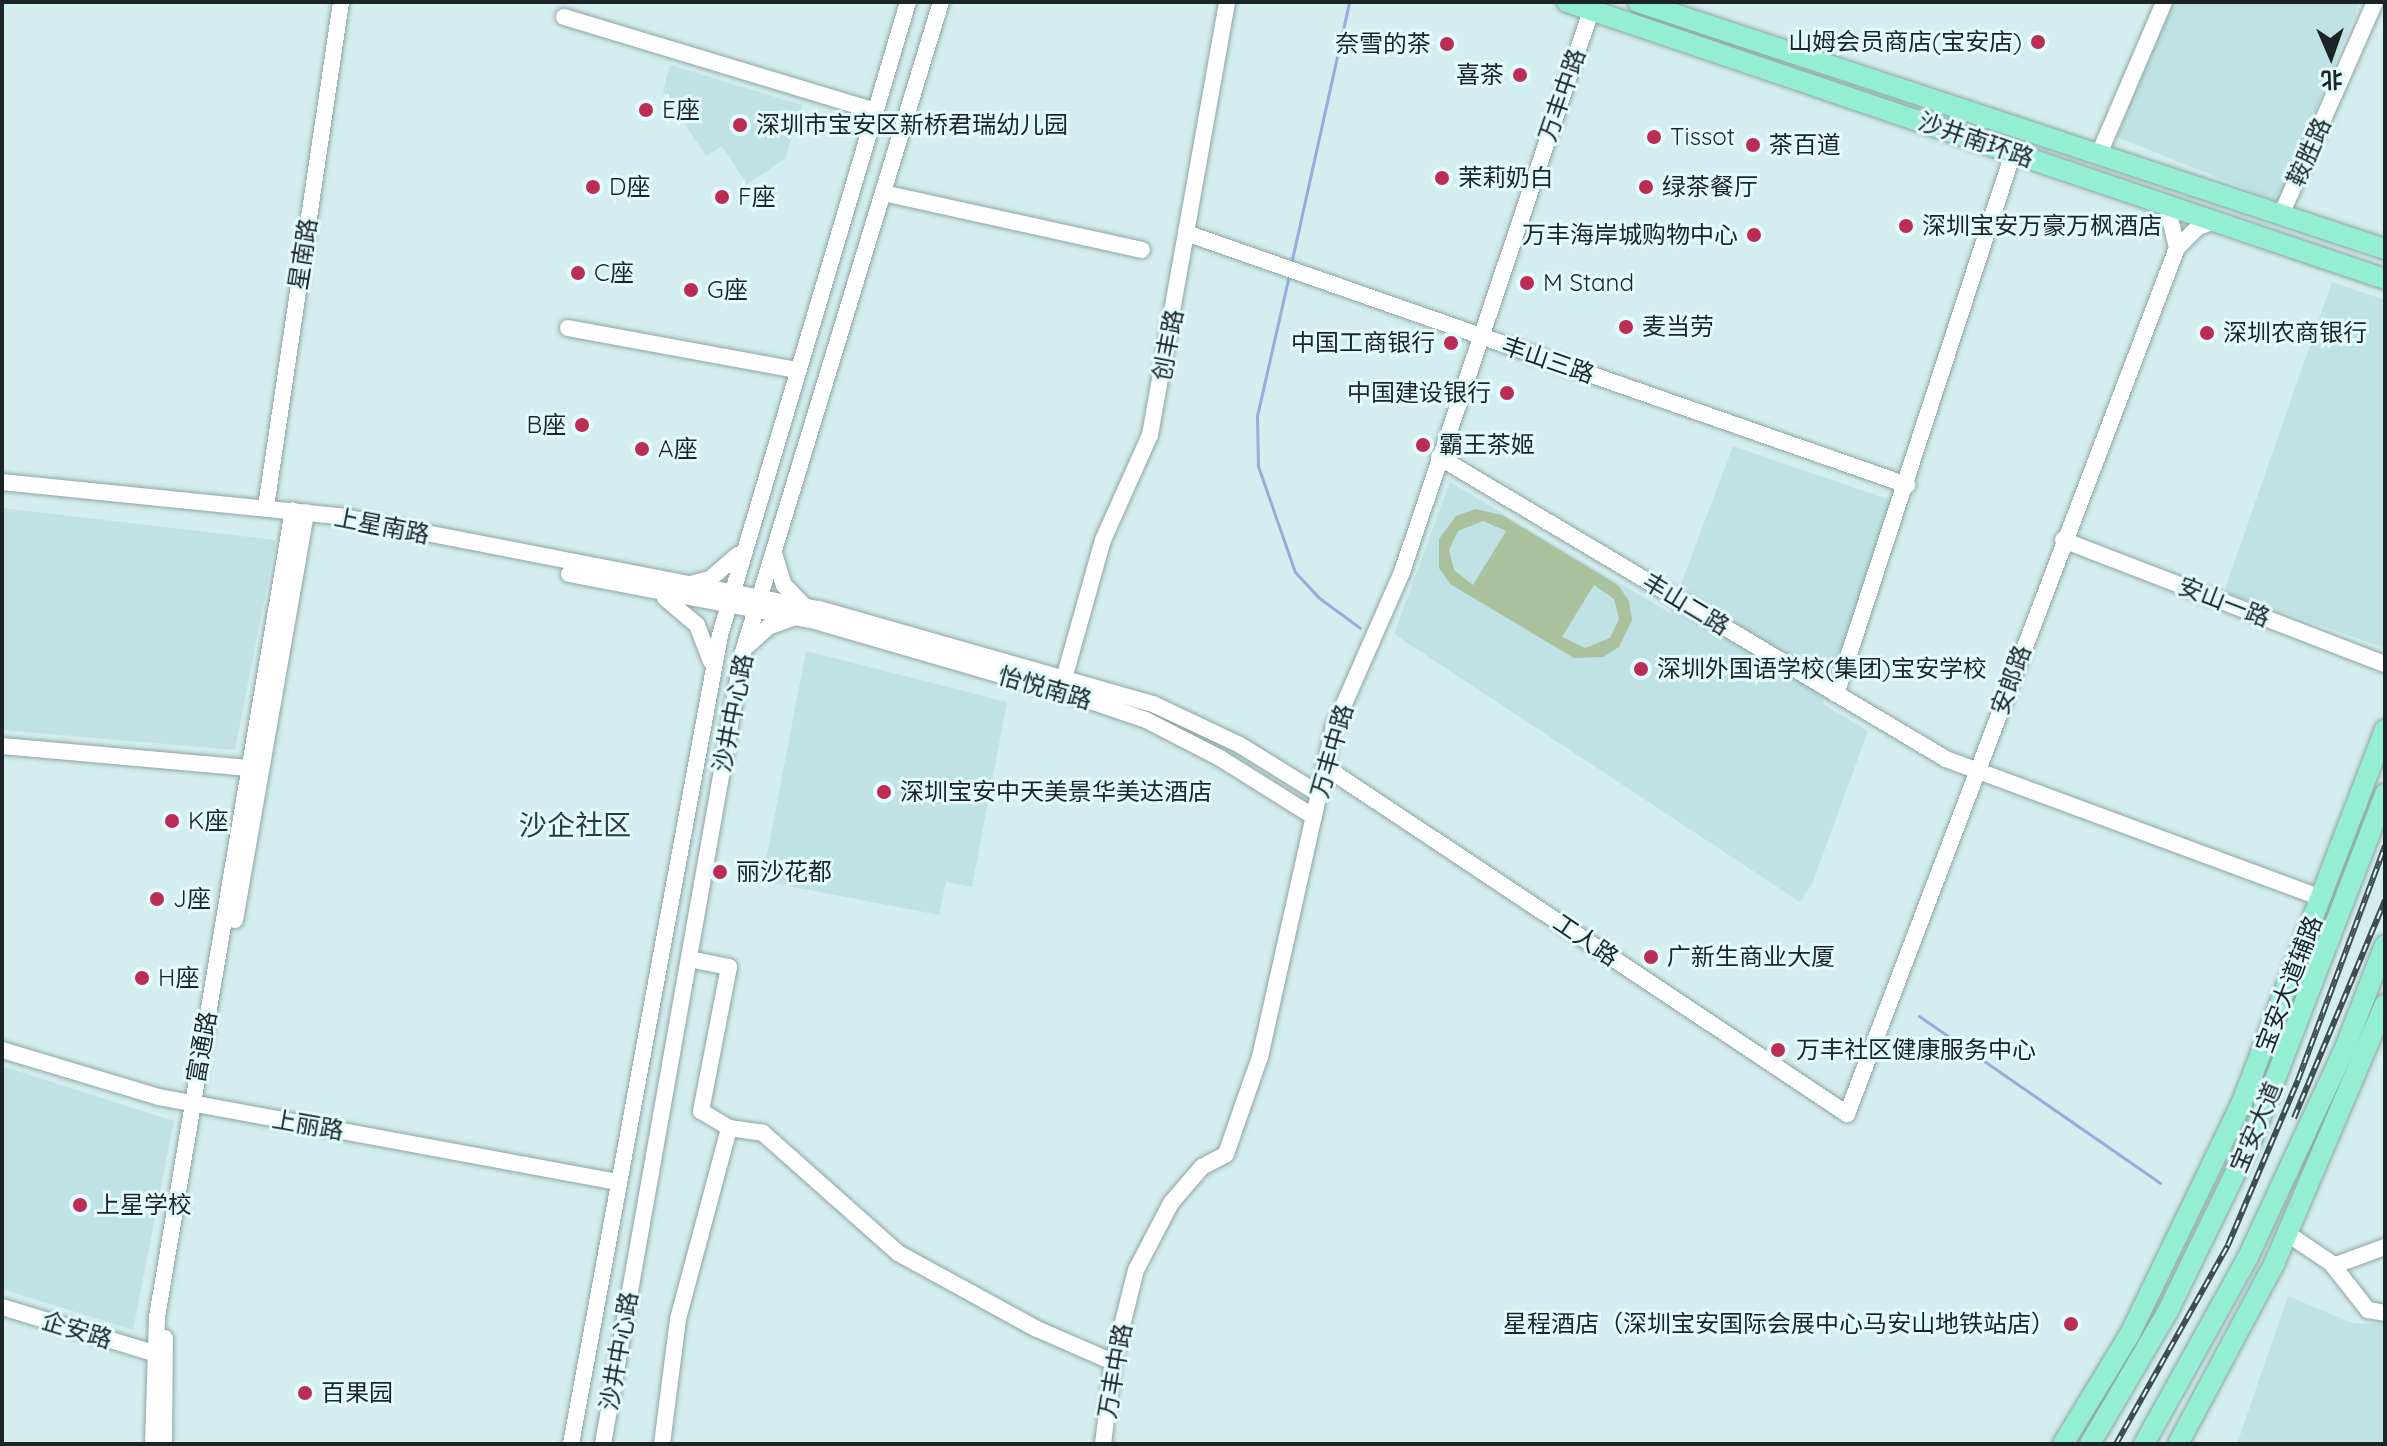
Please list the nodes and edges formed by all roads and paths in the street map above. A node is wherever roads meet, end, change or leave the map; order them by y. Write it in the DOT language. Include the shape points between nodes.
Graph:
graph roads {
  1 [pos="341,2"];
  2 [pos="908,2"];
  3 [pos="941,2"];
  4 [pos="1227,2"];
  5 [pos="1567,2"];
  6 [pos="1638,2"];
  7 [pos="2164,2"];
  8 [pos="2355,2"];
  9 [pos="1592,6"];
  10 [pos="2373,6"];
  11 [pos="564,17"];
  12 [pos="875,111"];
  13 [pos="2013,153"];
  14 [pos="2099,154"];
  15 [pos="883,193"];
  16 [pos="2167,205"];
  17 [pos="2281,215"];
  18 [pos="2215,221"];
  19 [pos="1189,234"];
  20 [pos="2177,248"];
  21 [pos="2385,249"];
  22 [pos="1142,250"];
  23 [pos="2385,279"];
  24 [pos="568,328"];
  25 [pos="1480,336"];
  26 [pos="796,370"];
  27 [pos="1439,457"];
  28 [pos="2,482"];
  29 [pos="1907,485"];
  30 [pos="2,493"];
  31 [pos="266,507"];
  32 [pos="299,516"];
  33 [pos="2063,540"];
  34 [pos="743,547"];
  35 [pos="774,547"];
  36 [pos="679,585"];
  37 [pos="649,591"];
  38 [pos="728,600"];
  39 [pos="757,605"];
  40 [pos="805,612"];
  41 [pos="743,652"];
  42 [pos="2385,664"];
  43 [pos="712,673"];
  44 [pos="1065,675"];
  45 [pos="1836,694"];
  46 [pos="2385,729"];
  47 [pos="2,746"];
  48 [pos="1325,767"];
  49 [pos="249,768"];
  50 [pos="1977,771"];
  51 [pos="1319,794"];
  52 [pos="2385,794"];
  53 [pos="1314,817"];
  54 [pos="2322,898"];
  55 [pos="2385,945"];
  56 [pos="689,959"];
  57 [pos="2385,1004"];
  58 [pos="2,1050"];
  59 [pos="2280,1072"];
  60 [pos="198,1104"];
  61 [pos="1847,1114"];
  62 [pos="729,1128"];
  63 [pos="2208,1177"];
  64 [pos="618,1182"];
  65 [pos="2288,1234"];
  66 [pos="2385,1247"];
  67 [pos="2333,1266"];
  68 [pos="2,1307"];
  69 [pos="2385,1313"];
  70 [pos="153,1353"];
  71 [pos="1113,1362"];
  72 [pos="2201,1406"];
  73 [pos="153,1444"];
  74 [pos="164,1444"];
  75 [pos="571,1444"];
  76 [pos="603,1444"];
  77 [pos="662,1444"];
  78 [pos="1103,1444"];
  79 [pos="2063,1444"];
  80 [pos="2090,1444"];
  81 [pos="2144,1444"];
  82 [pos="2166,1444"];
  83 [pos="2178,1444"];
  1 -- 31 [label="street, 星南路"];
  2 -- 12 [label="street, 沙井中心路"];
  3 -- 15 [label="street, 沙井中心路"];
  4 -- 19 [label="street, 创丰路"];
  5 -- 9 [label="main road, 沙井南环路"];
  6 -- 14 [label="main road, 沙井南环路"];
  7 -- 14 [label="street"];
  8 -- 10 [label="street"];
  9 -- 13 [label="main road, 沙井南环路"];
  9 -- 25 [label="street, 万丰中路"];
  10 -- 17 [label="street, 鞍胜路"];
  11 -- 12 [label="street"];
  12 -- 26 [label="street, 沙井中心路"];
  13 -- 16 [label="main road, 沙井南环路"];
  13 -- 29 [label="street"];
  14 -- 17 [label="main road, 沙井南环路"];
  15 -- 22 [label="street"];
  15 -- 35 [label="street, 沙井中心路"];
  16 -- 18 [label="main road, 沙井南环路"];
  16 -- 20 [label="street"];
  17 -- 21 [label="main road, 沙井南环路"];
  18 -- 20 [label="street" via="2198,227"];
  18 -- 23 [label="main road, 沙井南环路"];
  19 -- 25 [label="street, 丰山三路"];
  19 -- 44 [label="street, 创丰路" via="1150,435 1103,540"];
  20 -- 33 [label="street, 安郎路"];
  24 -- 26 [label="street"];
  25 -- 27 [label="street, 万丰中路"];
  25 -- 29 [label="street, 丰山三路"];
  26 -- 34 [label="street, 沙井中心路"];
  27 -- 45 [label="street, 丰山二路"];
  27 -- 48 [label="street, 万丰中路" via="1402,572 1339,713"];
  28 -- 31 [label="street, 上星南路"];
  29 -- 45 [label="street"];
  30 -- 32 [label="street, 上星南路"];
  31 -- 32 [label="street, 上星南路"];
  32 -- 36 [label="street, 上星南路"];
  32 -- 37 [label="street, 上星南路"];
  32 -- 49 [label="street, 富通路"];
  32 -- 60 [label="street, 富通路"];
  33 -- 42 [label="street, 安山一路"];
  33 -- 50 [label="street, 安郎路"];
  34 -- 36 [label="street" via="716,575"];
  34 -- 38 [label="street, 沙井中心路"];
  35 -- 39 [label="street, 沙井中心路"];
  35 -- 40 [label="street" via="784,585"];
  36 -- 38 [label="street, 上星南路"];
  37 -- 38 [label="street, 上星南路"];
  37 -- 43 [label="street" via="676,604 697,625 710,650"];
  38 -- 39 [label="street, 上星南路"];
  38 -- 43 [label="street, 沙井中心路"];
  39 -- 40 [label="street, 怡悦南路"];
  39 -- 41 [label="street, 沙井中心路"];
  40 -- 41 [label="street" via="768,627"];
  40 -- 44 [label="street, 怡悦南路"];
  40 -- 53 [label="street, 怡悦南路" via="1146,720 1220,758"];
  41 -- 56 [label="street, 沙井中心路"];
  43 -- 64 [label="street, 沙井中心路"];
  44 -- 51 [label="street, 怡悦南路" via="1153,704 1228,739"];
  45 -- 50 [label="street, 丰山二路" via="1946,759"];
  46 -- 54 [label="main road, 宝安大道辅路"];
  47 -- 49 [label="street"];
  48 -- 51 [label="street, 万丰中路"];
  48 -- 61 [label="street, 工人路"];
  49 -- 60 [label="street, 富通路"];
  50 -- 54 [label="street, 丰山二路"];
  50 -- 61 [label="street, 安郎路"];
  51 -- 53 [label="street, 万丰中路"];
  52 -- 59 [label="main road, 宝安大道"];
  53 -- 71 [label="street, 万丰中路" via="1260,1057 1226,1154 1190,1180 1151,1234 1136,1270"];
  54 -- 63 [label="main road, 宝安大道辅路"];
  55 -- 81 [label="main road, 宝安大道" via="2345,1048 2248,1257"];
  56 -- 62 [label="street" via="729,967 701,1111"];
  56 -- 76 [label="street, 沙井中心路"];
  57 -- 65 [label="main road"];
  58 -- 60 [label="street, 上丽路"];
  59 -- 63 [label="main road"];
  59 -- 80 [label="main road, 宝安大道" via="2175,1299"];
  60 -- 64 [label="street, 上丽路"];
  60 -- 70 [label="street, 富通路"];
  60 -- 74 [label="street, 富通路" via="166,1318"];
  62 -- 71 [label="street" via="763,1133 898,1253 1037,1329"];
  62 -- 77 [label="street" via="678,1319"];
  63 -- 79 [label="main road, 宝安大道辅路" via="2130,1334"];
  64 -- 75 [label="street, 沙井中心路"];
  65 -- 67 [label="street"];
  65 -- 72 [label="main road"];
  66 -- 67 [label="street"];
  67 -- 69 [label="street" via="2368,1310"];
  68 -- 70 [label="street, 企安路"];
  70 -- 73 [label="street, 富通路"];
  71 -- 78 [label="street, 万丰中路"];
  72 -- 82 [label="main road"];
  72 -- 83 [label="main road"];
}
